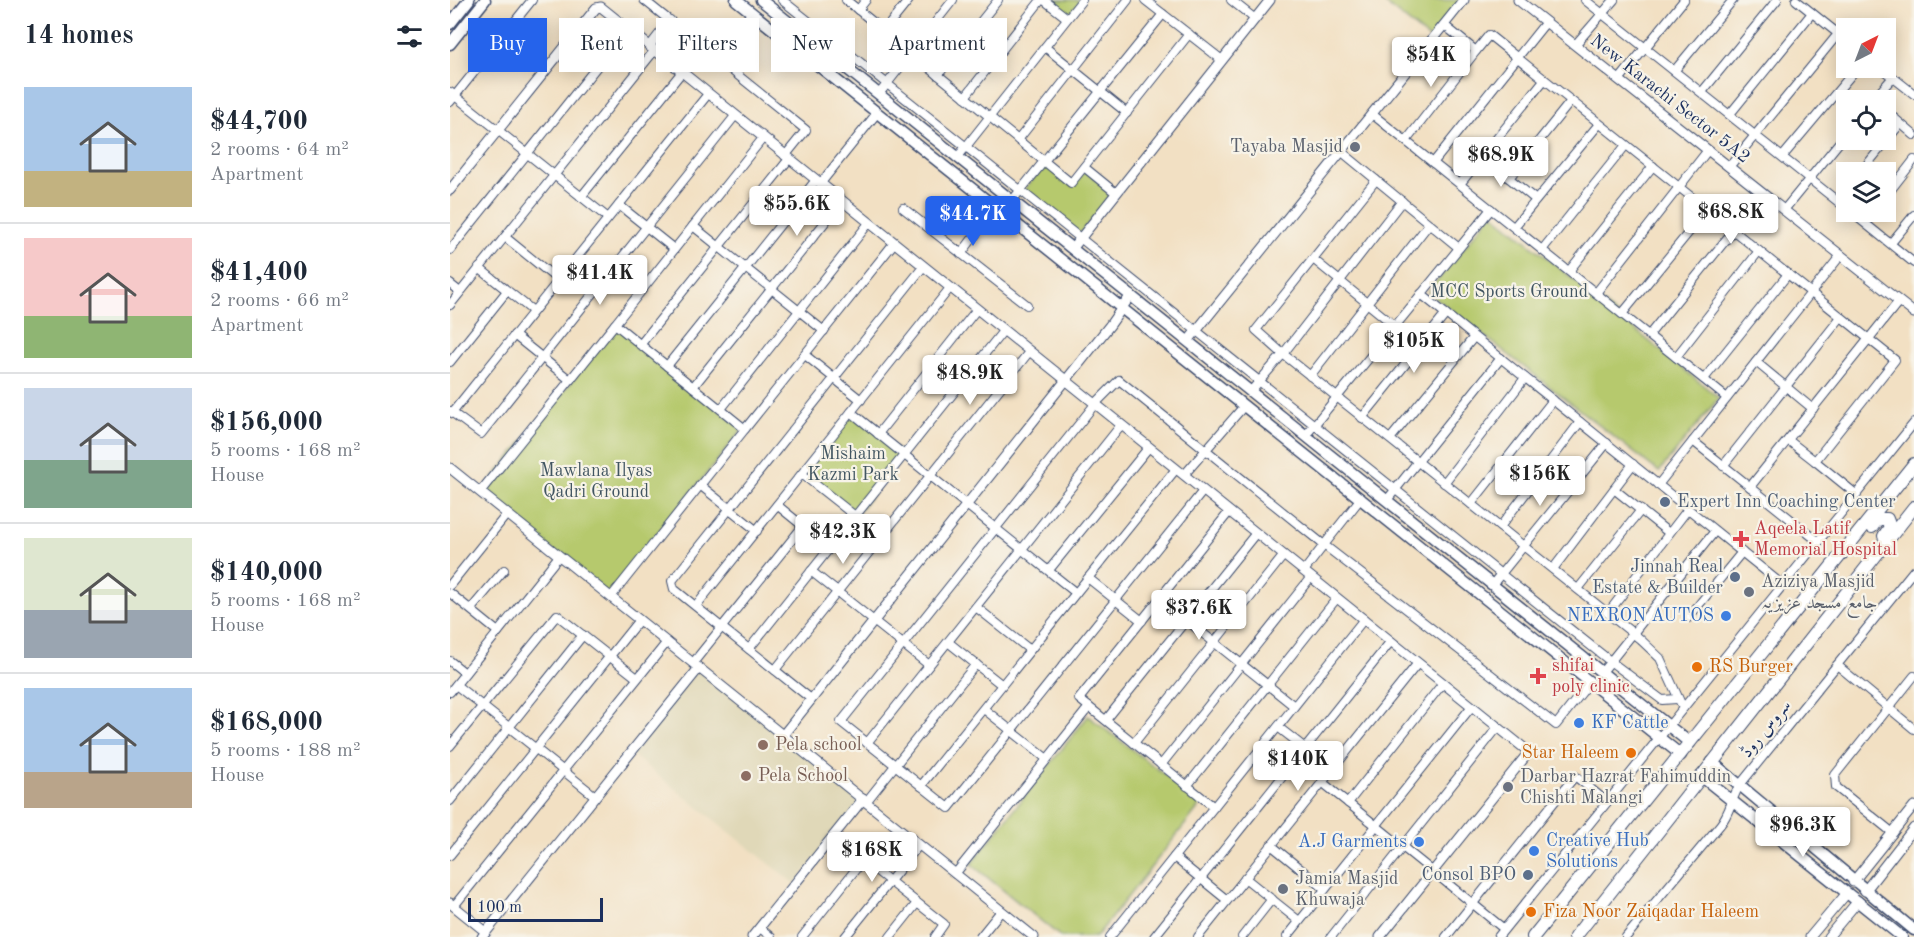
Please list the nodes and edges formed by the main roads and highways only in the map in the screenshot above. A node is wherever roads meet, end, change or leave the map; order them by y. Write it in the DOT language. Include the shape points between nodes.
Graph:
graph roads {
  1 [pos="469,0"];
  2 [pos="484,0"];
  3 [pos="736,0"];
  4 [pos="761,0"];
  5 [pos="774,4"];
  6 [pos="450,24"];
  7 [pos="450,44"];
  8 [pos="1914,464"];
  9 [pos="1914,507"];
  10 [pos="1791,616"];
  11 [pos="1810,636"];
  12 [pos="1690,743"];
  13 [pos="1681,755"];
  14 [pos="1712,762"];
  15 [pos="1701,776"];
  16 [pos="1913,926"];
  17 [pos="1533,937"];
  18 [pos="1575,937"];
  19 [pos="1902,937"];
  1 -- 6 [label="main road"];
  2 -- 7 [label="main road"];
  3 -- 13 [label="main road"];
  4 -- 5 [label="main road"];
  5 -- 12 [label="main road" via="1011,202"];
  8 -- 10 [label="main road"];
  9 -- 11 [label="main road"];
  10 -- 11 [label="main road" via="1815,597 1878,519 1889,520 1888,531 1826,608"];
  10 -- 12 [label="main road"];
  11 -- 14 [label="main road"];
  12 -- 13 [label="main road"];
  13 -- 17 [label="main road"];
  14 -- 15 [label="main road"];
  14 -- 16 [label="main road" via="1864,891"];
  15 -- 18 [label="main road"];
  15 -- 19 [label="main road"];
}
